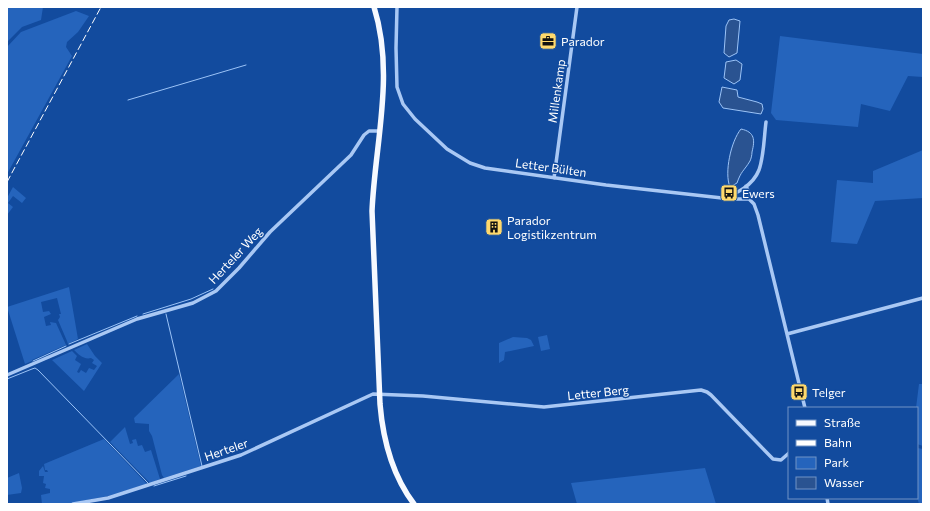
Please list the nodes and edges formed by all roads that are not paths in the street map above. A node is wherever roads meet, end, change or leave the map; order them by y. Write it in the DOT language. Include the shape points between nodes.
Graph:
graph roads {
  1 [pos="374,7"];
  2 [pos="397,7"];
  3 [pos="577,7"];
  4 [pos="766,122"];
  5 [pos="380,131"];
  6 [pos="554,178"];
  7 [pos="746,186"];
  8 [pos="722,198"];
  9 [pos="749,199"];
  10 [pos="923,298"];
  11 [pos="787,334"];
  12 [pos="7,375"];
  13 [pos="379,393"];
  14 [pos="805,407"];
  15 [pos="788,454"];
  16 [pos="406,492"];
  17 [pos="73,504"];
  18 [pos="408,504"];
  19 [pos="414,504"];
  1 -- 5 [label="main road" via="381,32 384,65"];
  2 -- 6 [label="street, Letter Bülten" via="397,87 408,112 442,145 470,163 485,168"];
  3 -- 6 [label="street, Millenkamp"];
  4 -- 7 [label="street, Letter Bülten" via="758,170"];
  5 -- 12 [label="street, Herteler Weg" via="364,135 351,155 270,232 216,291 193,302 137,319"];
  5 -- 13 [label="main road" via="372,226"];
  6 -- 8 [label="street, Letter Bülten"];
  7 -- 8 [label="street, Letter Bülten" via="734,195"];
  7 -- 9 [label="street"];
  8 -- 9 [label="street"];
  9 -- 11 [label="street" via="758,215"];
  10 -- 11 [label="street"];
  11 -- 14 [label="street"];
  13 -- 15 [label="street, Letter Berg" via="544,407 701,390 711,395 773,459 781,460"];
  13 -- 16 [label="main road" via="387,448"];
  13 -- 17 [label="street, Herteler" via="241,455 108,498"];
  16 -- 18 [label="main road"];
  16 -- 19 [label="main road"];
}
